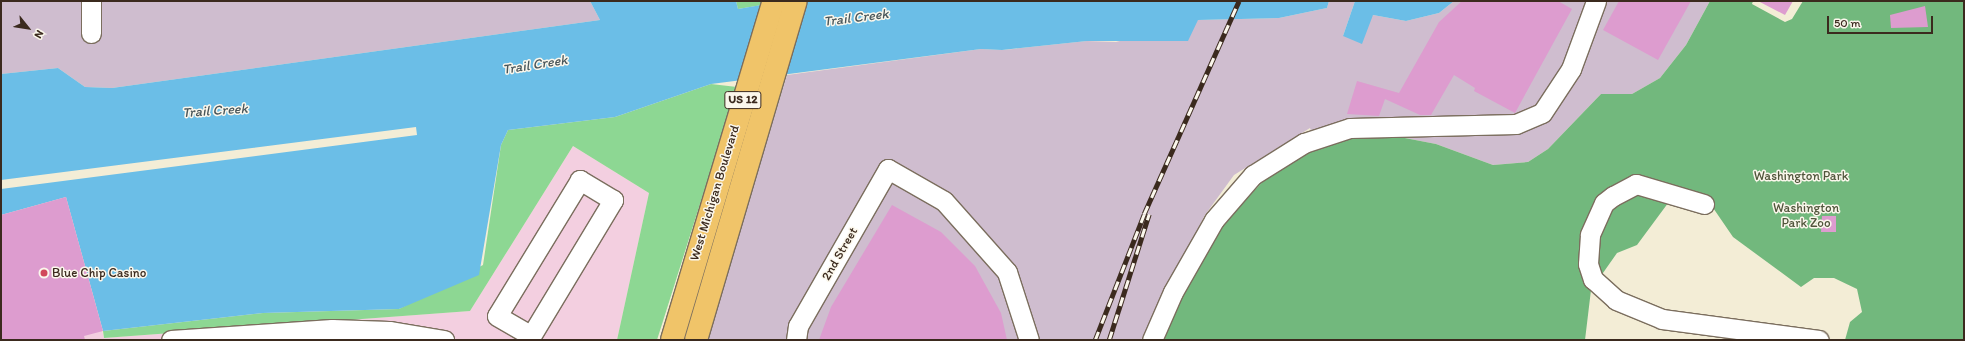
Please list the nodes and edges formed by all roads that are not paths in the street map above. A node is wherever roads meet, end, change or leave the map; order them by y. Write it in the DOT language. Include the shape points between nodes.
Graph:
graph roads {
  1 [pos="91,1"];
  2 [pos="774,1"];
  3 [pos="796,1"];
  4 [pos="1596,1"];
  5 [pos="91,33"];
  6 [pos="1704,204"];
  7 [pos="530,338"];
  8 [pos="171,340"];
  9 [pos="444,340"];
  10 [pos="672,340"];
  11 [pos="696,340"];
  12 [pos="796,340"];
  13 [pos="1029,340"];
  14 [pos="1152,340"];
  15 [pos="1819,340"];
  1 -- 5 [label="street"];
  2 -- 10 [label="main road, West Michigan Boulevard / US 12" via="712,200"];
  3 -- 11 [label="main road, West Michigan Boulevard / US 12" via="736,197"];
  4 -- 14 [label="street" via="1571,70 1542,113 1516,124 1350,128 1304,143 1253,174 1214,220 1173,292"];
  6 -- 15 [label="street" via="1636,184 1613,196 1604,204 1590,234 1588,264 1594,279 1616,300 1662,318"];
  7 -- 7 [label="street" via="612,200 580,180 497,316"];
  8 -- 9 [label="street" via="332,329 389,331"];
  12 -- 13 [label="street, 2nd Street" via="798,326 888,169 944,201 1007,272"];
}
